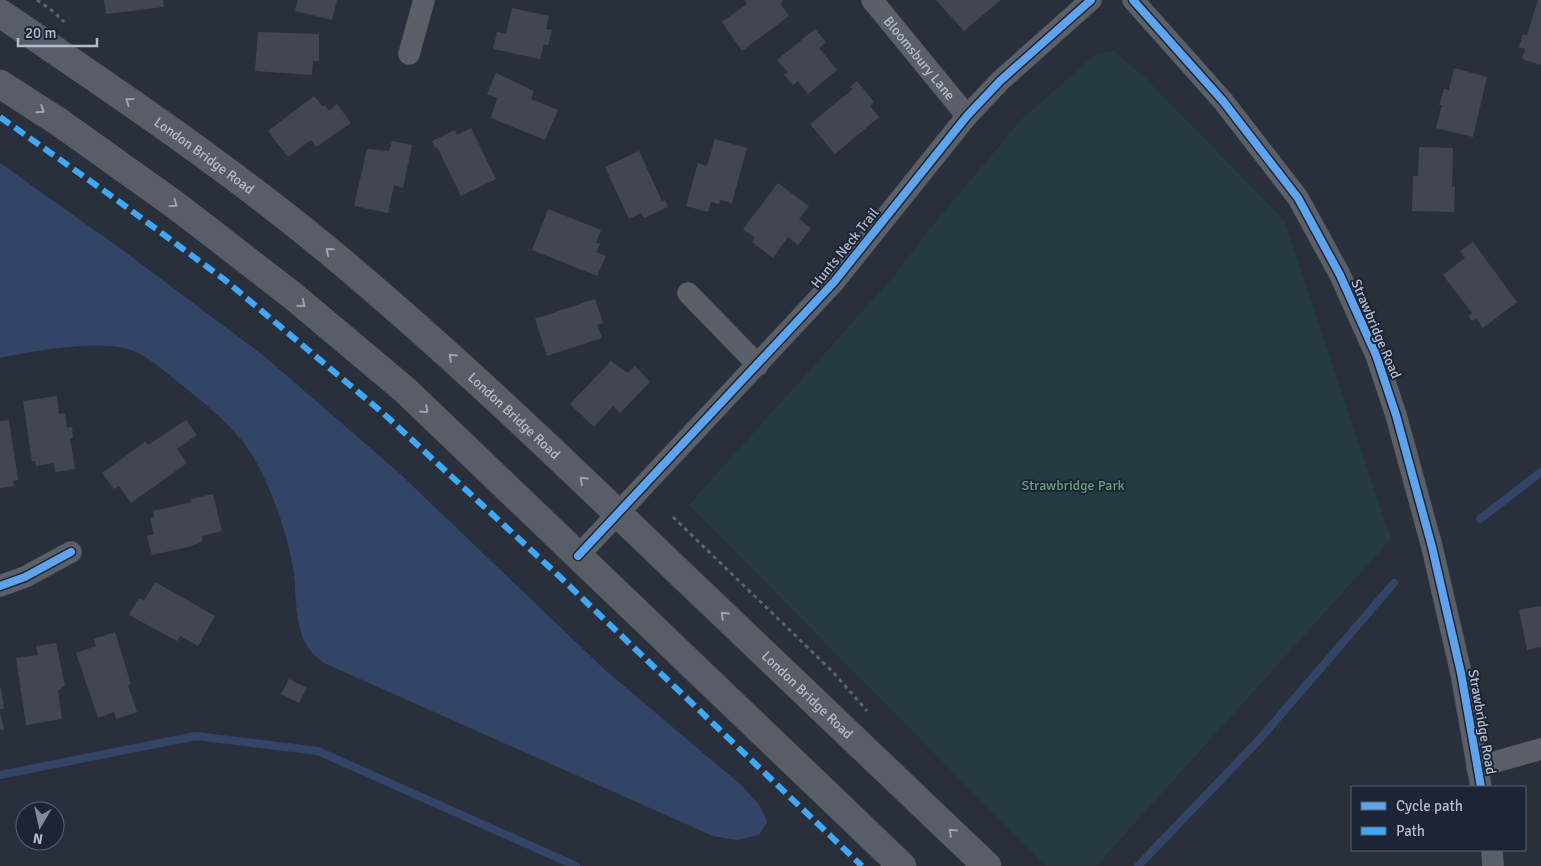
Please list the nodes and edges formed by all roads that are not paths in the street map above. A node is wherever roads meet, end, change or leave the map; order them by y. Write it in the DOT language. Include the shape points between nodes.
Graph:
graph roads {
  1 [pos="424,0"];
  2 [pos="872,0"];
  3 [pos="1091,0"];
  4 [pos="1133,0"];
  5 [pos="0,13"];
  6 [pos="410,54"];
  7 [pos="0,84"];
  8 [pos="967,116"];
  9 [pos="688,293"];
  10 [pos="758,365"];
  11 [pos="618,514"];
  12 [pos="72,552"];
  13 [pos="578,556"];
  14 [pos="0,586"];
  15 [pos="1541,749"];
  16 [pos="1479,777"];
  17 [pos="1492,851"];
  18 [pos="902,866"];
  19 [pos="987,866"];
  20 [pos="1493,866"];
  1 -- 6 [label="street"];
  2 -- 8 [label="street, Bloomsbury Lane"];
  3 -- 8 [label="street, Hunts Neck Trail" via="1000,81"];
  4 -- 16 [label="street, Strawbridge Road" via="1223,101 1298,198 1340,275 1376,355 1396,414 1432,547 1461,673"];
  11 -- 5 [label="main road, London Bridge Road, one-way" via="439,345 328,250 236,178"];
  7 -- 13 [label="main road, one-way" via="178,207 293,296 405,390"];
  8 -- 10 [label="street, Hunts Neck Trail" via="834,282"];
  9 -- 10 [label="street"];
  10 -- 11 [label="street, Hunts Neck Trail"];
  11 -- 13 [label="street, Hunts Neck Trail"];
  19 -- 11 [label="main road, London Bridge Road, one-way"];
  12 -- 14 [label="street" via="25,577"];
  13 -- 18 [label="main road"];
  15 -- 16 [label="street"];
  17 -- 20 [label="street"];
}
